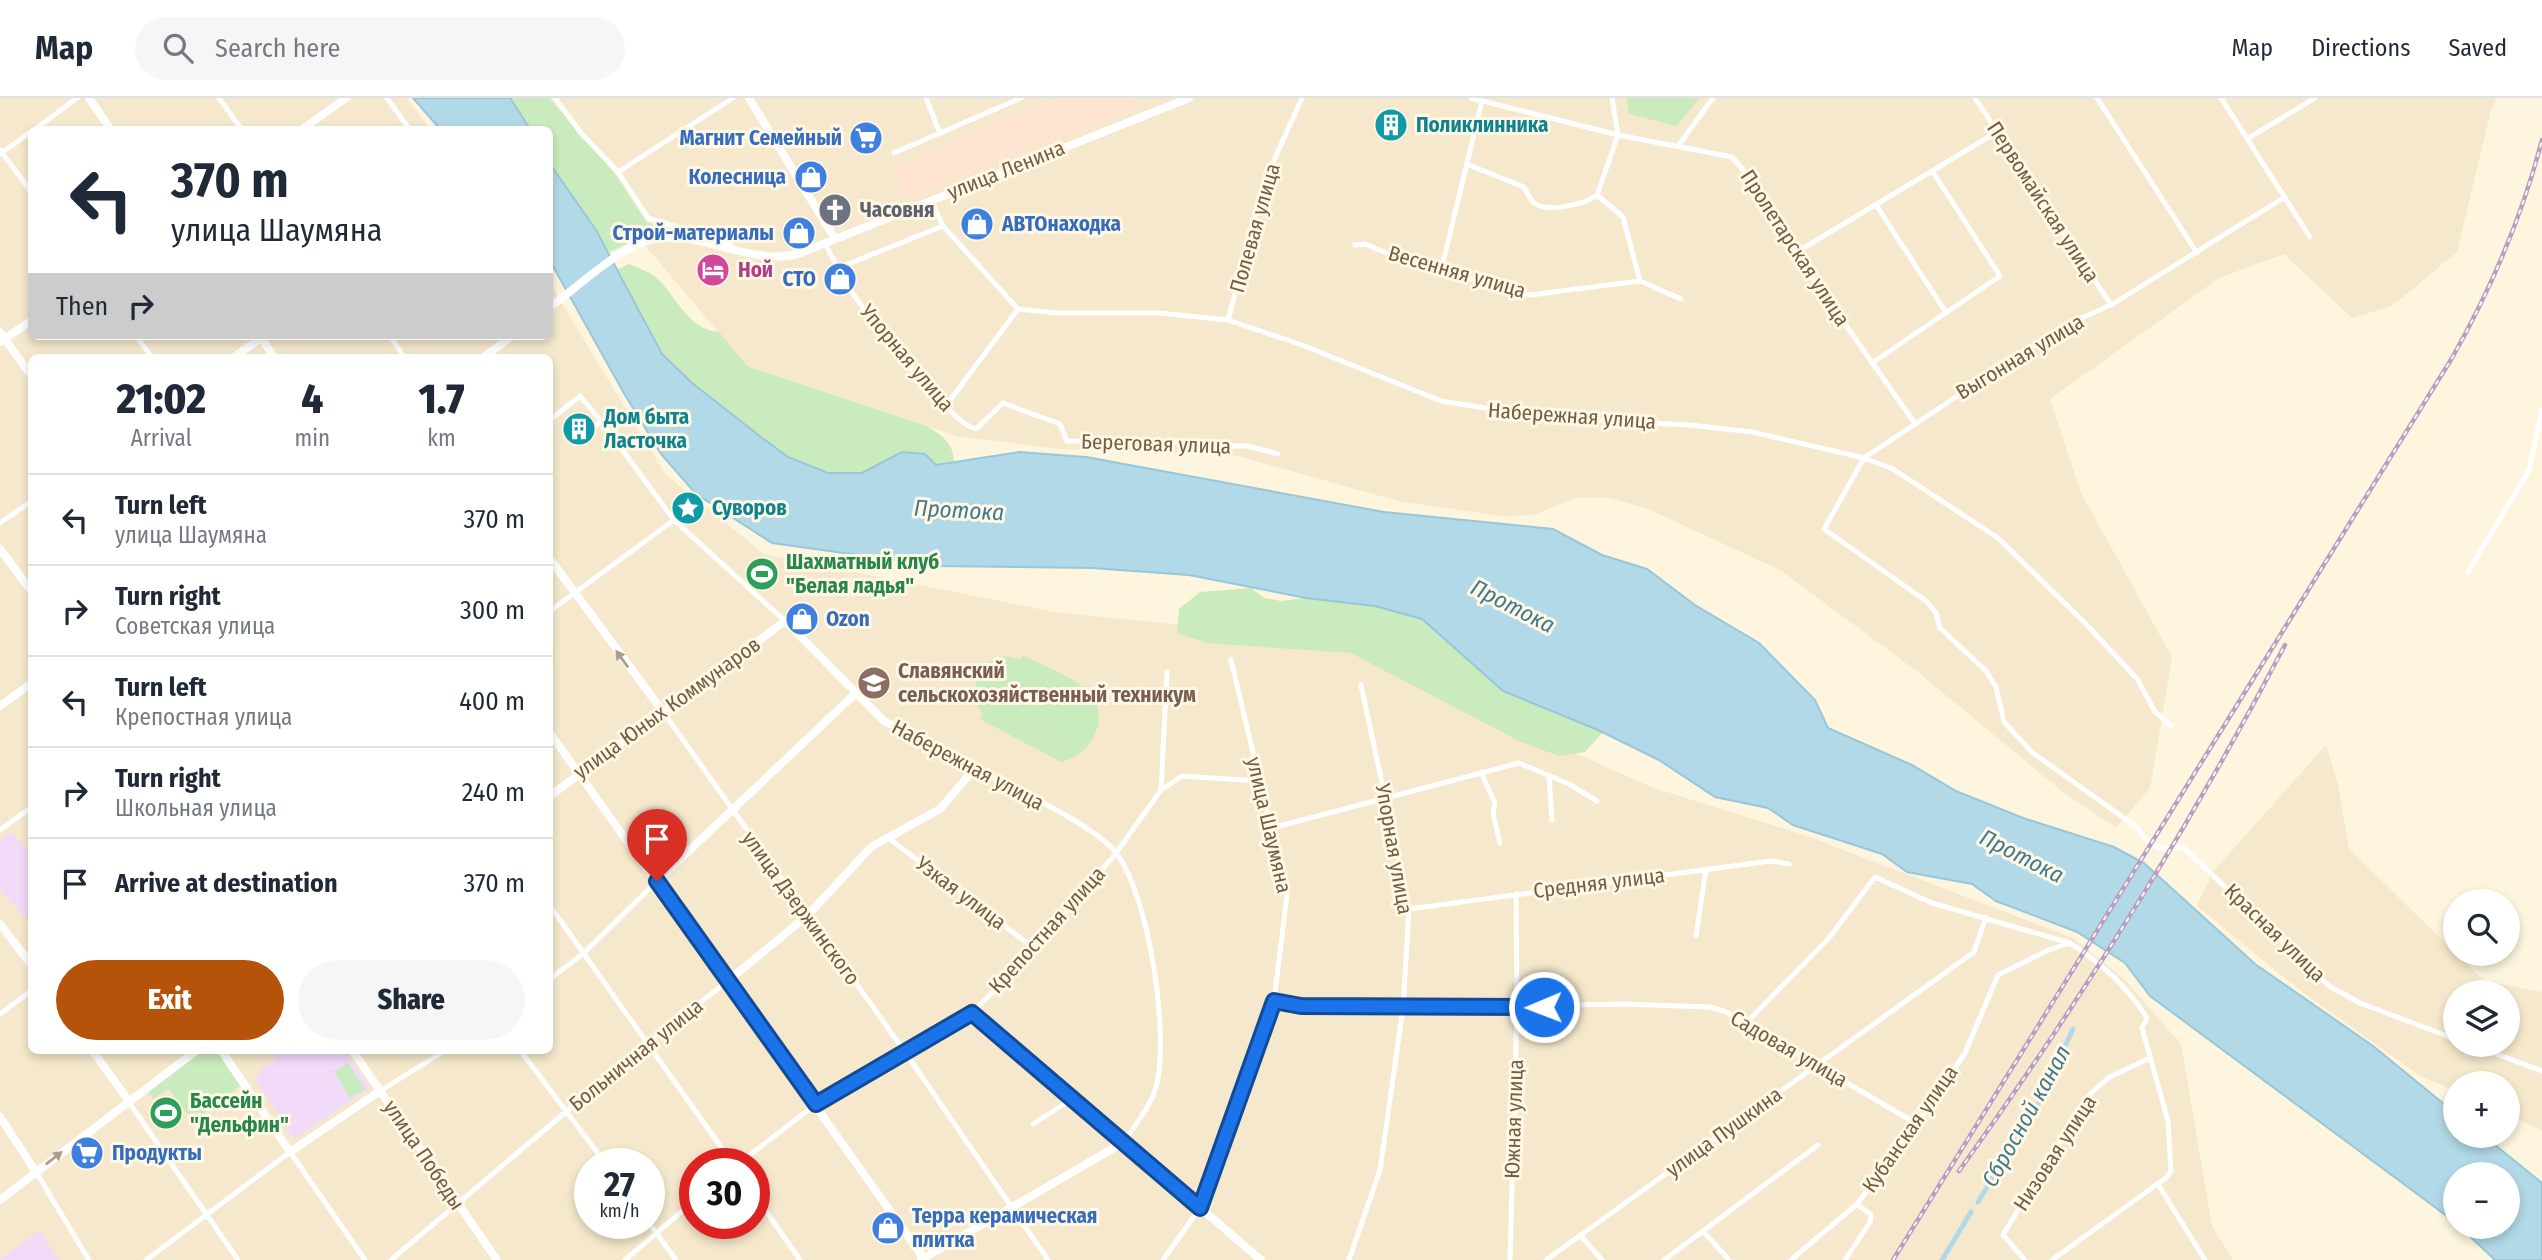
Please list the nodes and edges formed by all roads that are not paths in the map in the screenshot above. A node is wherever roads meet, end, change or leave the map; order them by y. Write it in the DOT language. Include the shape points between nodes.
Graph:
graph roads {
  1 [pos="77,98"];
  2 [pos="89,98"];
  3 [pos="219,98"];
  4 [pos="346,98"];
  5 [pos="387,98"];
  6 [pos="555,98"];
  7 [pos="733,98"];
  8 [pos="749,98"];
  9 [pos="926,98"];
  10 [pos="1021,98"];
  11 [pos="1189,98"];
  12 [pos="1302,98"];
  13 [pos="1471,98"];
  14 [pos="1612,98"];
  15 [pos="1713,98"];
  16 [pos="1975,98"];
  17 [pos="2097,98"];
  18 [pos="2221,98"];
  19 [pos="2315,98"];
  20 [pos="1482,101"];
  21 [pos="38,126"];
  22 [pos="108,126"];
  23 [pos="239,126"];
  24 [pos="307,126"];
  25 [pos="407,126"];
  26 [pos="1997,132"];
  27 [pos="28,133"];
  28 [pos="940,133"];
  29 [pos="1618,135"];
  30 [pos="2247,139"];
  31 [pos="1678,146"];
  32 [pos="1,152"];
  33 [pos="894,153"];
  34 [pos="1469,165"];
  35 [pos="618,172"];
  36 [pos="1933,172"];
  37 [pos="28,188"];
  38 [pos="1597,195"];
  39 [pos="2285,197"];
  40 [pos="931,200"];
  41 [pos="1876,205"];
  42 [pos="943,226"];
  43 [pos="2310,237"];
  44 [pos="835,239"];
  45 [pos="825,243"];
  46 [pos="1355,245"];
  47 [pos="736,251"];
  48 [pos="1794,253"];
  49 [pos="2197,253"];
  50 [pos="838,268"];
  51 [pos="1441,271"];
  52 [pos="1640,281"];
  53 [pos="1681,299"];
  54 [pos="553,305"];
  55 [pos="2111,305"];
  56 [pos="1018,309"];
  57 [pos="1945,311"];
  58 [pos="1228,320"];
  59 [pos="28,322"];
  60 [pos="2,337"];
  61 [pos="139,340"];
  62 [pos="257,340"];
  63 [pos="507,340"];
  64 [pos="150,354"];
  65 [pos="238,354"];
  66 [pos="488,354"];
  67 [pos="1872,363"];
  68 [pos="28,372"];
  69 [pos="1007,405"];
  70 [pos="945,407"];
  71 [pos="2542,410"];
  72 [pos="553,418"];
  73 [pos="601,421"];
  74 [pos="1913,422"];
  75 [pos="577,441"];
  76 [pos="1278,454"];
  77 [pos="1864,458"];
  78 [pos="28,504"];
  79 [pos="674,520"];
  80 [pos="0,523"];
  81 [pos="0,549"];
  82 [pos="553,563"];
  83 [pos="2468,572"];
  84 [pos="28,587"];
  85 [pos="575,593"];
  86 [pos="553,609"];
  87 [pos="785,621"];
  88 [pos="1231,660"];
  89 [pos="1167,672"];
  90 [pos="1361,685"];
  91 [pos="28,686"];
  92 [pos="856,693"];
  93 [pos="0,706"];
  94 [pos="664,713"];
  95 [pos="2172,726"];
  96 [pos="553,737"];
  97 [pos="975,768"];
  98 [pos="580,772"];
  99 [pos="1481,772"];
  100 [pos="1549,776"];
  101 [pos="1259,781"];
  102 [pos="1161,790"];
  103 [pos="553,794"];
  104 [pos="1387,800"];
  105 [pos="1597,801"];
  106 [pos="28,810"];
  107 [pos="732,812"];
  108 [pos="1552,820"];
  109 [pos="1272,828"];
  110 [pos="0,830"];
  111 [pos="2141,835"];
  112 [pos="887,837"];
  113 [pos="1500,843"];
  114 [pos="1116,853"];
  115 [pos="1789,864"];
  116 [pos="1706,869"];
  117 [pos="657,881"];
  118 [pos="1516,894"];
  119 [pos="1409,909"];
  120 [pos="553,910"];
  121 [pos="808,915"];
  122 [pos="1986,917"];
  123 [pos="0,924"];
  124 [pos="1696,936"];
  125 [pos="2070,943"];
  126 [pos="1035,949"];
  127 [pos="584,953"];
  128 [pos="28,961"];
  129 [pos="553,977"];
  130 [pos="729,980"];
  131 [pos="28,993"];
  132 [pos="1274,1001"];
  133 [pos="1517,1007"];
  134 [pos="1404,1008"];
  135 [pos="972,1013"];
  136 [pos="0,1014"];
  137 [pos="1746,1023"];
  138 [pos="2443,1034"];
  139 [pos="646,1044"];
  140 [pos="905,1052"];
  141 [pos="95,1054"];
  142 [pos="191,1054"];
  143 [pos="224,1054"];
  144 [pos="355,1054"];
  145 [pos="440,1054"];
  146 [pos="523,1054"];
  147 [pos="2504,1057"];
  148 [pos="2150,1058"];
  149 [pos="1819,1065"];
  150 [pos="2542,1071"];
  151 [pos="380,1091"];
  152 [pos="1072,1099"];
  153 [pos="128,1100"];
  154 [pos="816,1104"];
  155 [pos="568,1111"];
  156 [pos="0,1117"];
  157 [pos="1033,1124"];
  158 [pos="1917,1124"];
  159 [pos="1124,1142"];
  160 [pos="1818,1144"];
  161 [pos="595,1148"];
  162 [pos="723,1148"];
  163 [pos="757,1148"];
  164 [pos="290,1152"];
  165 [pos="36,1172"];
  166 [pos="2158,1184"];
  167 [pos="0,1200"];
  168 [pos="457,1204"];
  169 [pos="1857,1204"];
  170 [pos="1012,1206"];
  171 [pos="1200,1208"];
  172 [pos="679,1214"];
  173 [pos="206,1216"];
  174 [pos="770,1217"];
  175 [pos="665,1225"];
  176 [pos="1703,1231"];
  177 [pos="1580,1235"];
  178 [pos="649,1239"];
  179 [pos="660,1239"];
  180 [pos="924,1259"];
  181 [pos="89,1260"];
  182 [pos="146,1260"];
  183 [pos="238,1260"];
  184 [pos="365,1260"];
  185 [pos="391,1260"];
  186 [pos="497,1260"];
  187 [pos="625,1260"];
  188 [pos="676,1260"];
  189 [pos="800,1260"];
  190 [pos="1048,1260"];
  191 [pos="1163,1260"];
  192 [pos="1261,1260"];
  193 [pos="1349,1260"];
  194 [pos="1510,1260"];
  195 [pos="1546,1260"];
  196 [pos="1602,1260"];
  197 [pos="1664,1260"];
  198 [pos="1729,1260"];
  199 [pos="1791,1260"];
  200 [pos="1845,1260"];
  201 [pos="2025,1260"];
  202 [pos="2052,1260"];
  203 [pos="2205,1260"];
  1 -- 21 [label="street"];
  2 -- 22 [label="street"];
  3 -- 23 [label="street"];
  4 -- 24 [label="street"];
  5 -- 25 [label="street"];
  6 -- 35 [label="street"];
  7 -- 35 [label="street"];
  8 -- 44 [label="street"];
  9 -- 28 [label="street"];
  10 -- 28 [label="street"];
  11 -- 40 [label="street, улица Ленина"];
  12 -- 58 [label="street, Полевая улица" via="1265,180"];
  13 -- 20 [label="street, Пролетарская улица"];
  14 -- 29 [label="street"];
  15 -- 31 [label="street"];
  16 -- 26 [label="street, Первомайская улица"];
  17 -- 49 [label="street"];
  18 -- 30 [label="street"];
  19 -- 30 [label="street"];
  20 -- 29 [label="street, Пролетарская улица"];
  20 -- 34 [label="street"];
  26 -- 36 [label="street"];
  26 -- 55 [label="street, Первомайская улица"];
  27 -- 32 [label="street"];
  28 -- 33 [label="street"];
  29 -- 31 [label="street, Пролетарская улица"];
  29 -- 38 [label="street"];
  30 -- 39 [label="street"];
  31 -- 48 [label="street, Пролетарская улица" via="1732,157"];
  32 -- 37 [label="street"];
  34 -- 38 [label="street" via="1524,187 1531,201 1542,207"];
  34 -- 51 [label="street"];
  35 -- 47 [label="street" via="648,218 729,243"];
  36 -- 41 [label="street"];
  36 -- 57 [label="street" via="2000,276"];
  38 -- 52 [label="street" via="1623,217"];
  39 -- 43 [label="street"];
  39 -- 49 [label="street, Выгонная улица"];
  40 -- 42 [label="street"];
  40 -- 44 [label="street, улица Ленина"];
  41 -- 48 [label="street"];
  41 -- 57 [label="street"];
  42 -- 50 [label="street"];
  42 -- 56 [label="street"];
  44 -- 45 [label="street, улица Ленина"];
  45 -- 47 [label="street, улица Ленина" via="786,257"];
  45 -- 50 [label="street, Упорная улица"];
  46 -- 51 [label="street, Весенняя улица" via="1365,244"];
  47 -- 54 [label="street, улица Ленина" via="662,238 638,244"];
  48 -- 67 [label="street, Пролетарская улица"];
  49 -- 55 [label="street, Выгонная улица"];
  50 -- 70 [label="street, Упорная улица" via="885,335"];
  51 -- 52 [label="street, Весенняя улица" via="1530,295"];
  52 -- 53 [label="street"];
  55 -- 74 [label="street, Выгонная улица" via="2063,327"];
  56 -- 58 [label="street, Набережная улица"];
  56 -- 70 [label="street"];
  57 -- 67 [label="street"];
  58 -- 77 [label="street, Набережная улица" via="1441,401 1549,418 1752,432"];
  59 -- 60 [label="street"];
  60 -- 68 [label="street"];
  61 -- 64 [label="street"];
  62 -- 65 [label="street"];
  63 -- 66 [label="street"];
  67 -- 74 [label="street, Пролетарская улица"];
  69 -- 70 [label="street, Упорная улица" via="1003,403 975,429"];
  69 -- 76 [label="street, Береговая улица" via="1060,424 1068,441 1212,442"];
  71 -- 83 [label="street" via="2529,470"];
  72 -- 73 [label="street, Набережная улица" via="580,396"];
  73 -- 75 [label="street"];
  73 -- 79 [label="street, Набережная улица"];
  74 -- 77 [label="street, Выгонная улица"];
  77 -- 95 [label="street, Набережная улица" via="1893,470 1998,538 2104,643 2138,680 2155,712"];
  77 -- 111 [label="street, Выгонная улица" via="1824,529 1926,601 1945,635 1986,671 1996,687 2004,722 2018,738"];
  78 -- 80 [label="street"];
  79 -- 85 [label="street"];
  79 -- 87 [label="street, Набережная улица"];
  81 -- 84 [label="street"];
  82 -- 85 [label="street, улица Дзержинского"];
  85 -- 86 [label="street"];
  94 -- 85 [label="street, улица Дзержинского, one-way"];
  87 -- 92 [label="street, Набережная улица"];
  87 -- 94 [label="street, улица Юных Коммунаров"];
  88 -- 101 [label="street, улица Шаумяна"];
  89 -- 102 [label="street"];
  90 -- 104 [label="street, Упорная улица"];
  91 -- 93 [label="street"];
  92 -- 97 [label="street, Набережная улица" via="884,721"];
  92 -- 107 [label="street"];
  94 -- 98 [label="street, улица Юных Коммунаров"];
  94 -- 107 [label="street, улица Дзержинского"];
  96 -- 98 [label="street"];
  97 -- 112 [label="street, Больничная улица" via="940,809"];
  97 -- 114 [label="street, Набережная улица" via="1076,822"];
  98 -- 103 [label="street, улица Юных Коммунаров"];
  98 -- 117 [label="street"];
  99 -- 100 [label="street" via="1519,763"];
  99 -- 104 [label="street"];
  99 -- 113 [label="street" via="1495,803"];
  100 -- 105 [label="street"];
  100 -- 108 [label="street"];
  101 -- 102 [label="street" via="1182,776"];
  101 -- 109 [label="street, улица Шаумяна"];
  102 -- 114 [label="street, Крепостная улица"];
  104 -- 109 [label="street"];
  104 -- 119 [label="street, Упорная улица"];
  106 -- 110 [label="street"];
  107 -- 117 [label="street"];
  107 -- 121 [label="street, улица Дзержинского"];
  109 -- 132 [label="street, улица Шаумяна" via="1287,895"];
  111 -- 138 [label="street, Красная улица" via="2162,850 2182,847 2329,986 2360,1003"];
  112 -- 121 [label="street, Больничная улица"];
  112 -- 126 [label="street, Узкая улица"];
  114 -- 126 [label="street, Крепостная улица"];
  114 -- 159 [label="street" via="1132,883 1151,948 1160,1051 1156,1088"];
  115 -- 116 [label="street, Средняя улица" via="1770,861"];
  116 -- 118 [label="street, Средняя улица"];
  116 -- 124 [label="street"];
  117 -- 127 [label="street"];
  117 -- 130 [label="street"];
  118 -- 119 [label="street, Средняя улица"];
  118 -- 133 [label="street, Южная улица"];
  119 -- 134 [label="street, Упорная улица"];
  120 -- 127 [label="street"];
  121 -- 130 [label="street, Больничная улица"];
  121 -- 140 [label="street, улица Дзержинского"];
  122 -- 125 [label="street"];
  122 -- 137 [label="street" via="1932,903 1875,877 1829,938"];
  122 -- 149 [label="street, улица Пушкина" via="1974,952"];
  123 -- 128 [label="street"];
  125 -- 148 [label="street" via="2130,990 2147,1018 2141,1028"];
  125 -- 158 [label="street, Кубанская улица" via="1998,975 1965,1053"];
  126 -- 135 [label="street, Крепостная улица"];
  127 -- 129 [label="street"];
  127 -- 139 [label="street"];
  130 -- 139 [label="street, Больничная улица"];
  130 -- 154 [label="street"];
  131 -- 136 [label="street"];
  132 -- 134 [label="street, Садовая улица" via="1301,1006"];
  132 -- 171 [label="street, улица Шаумяна"];
  133 -- 134 [label="street, Садовая улица"];
  133 -- 137 [label="street, Садовая улица" via="1710,1007"];
  133 -- 194 [label="street, Южная улица"];
  134 -- 193 [label="street, Упорная улица" via="1380,1170"];
  135 -- 140 [label="street, Крепостная улица"];
  135 -- 152 [label="street"];
  137 -- 149 [label="street, Садовая улица"];
  139 -- 155 [label="street, Больничная улица"];
  139 -- 162 [label="street"];
  140 -- 154 [label="street, Крепостная улица"];
  140 -- 170 [label="street, улица Дзержинского"];
  141 -- 153 [label="street"];
  142 -- 153 [label="street"];
  143 -- 164 [label="street"];
  144 -- 151 [label="street, улица Победы"];
  145 -- 151 [label="street"];
  146 -- 155 [label="street"];
  147 -- 150 [label="street"];
  148 -- 166 [label="street" via="2168,1121 2171,1171"];
  148 -- 201 [label="street, Низовая улица" via="2108,1078 2088,1096 2003,1235"];
  149 -- 158 [label="street, Садовая улица"];
  149 -- 177 [label="street, улица Пушкина"];
  151 -- 164 [label="street"];
  151 -- 168 [label="street, улица Победы"];
  152 -- 157 [label="street"];
  152 -- 159 [label="street"];
  165 -- 153 [label="street, one-way"];
  153 -- 173 [label="street"];
  154 -- 163 [label="street, Крепостная улица"];
  154 -- 180 [label="street"];
  155 -- 161 [label="street"];
  155 -- 168 [label="street, Больничная улица"];
  156 -- 165 [label="street"];
  158 -- 169 [label="street, Кубанская улица"];
  159 -- 170 [label="street"];
  159 -- 171 [label="street"];
  160 -- 176 [label="street"];
  164 -- 173 [label="street"];
  164 -- 184 [label="street"];
  165 -- 167 [label="street"];
  165 -- 181 [label="street"];
  166 -- 202 [label="street"];
  166 -- 203 [label="street"];
  168 -- 185 [label="street, Больничная улица"];
  168 -- 186 [label="street, улица Победы"];
  169 -- 199 [label="street, Кубанская улица"];
  169 -- 200 [label="street" via="1871,1215 1870,1222"];
  170 -- 180 [label="street"];
  170 -- 190 [label="street, улица Дзержинского"];
  171 -- 191 [label="street, улица Шаумяна"];
  171 -- 192 [label="street"];
  172 -- 175 [label="street"];
  173 -- 182 [label="street"];
  173 -- 183 [label="street"];
  174 -- 189 [label="street"];
  176 -- 197 [label="street"];
  176 -- 198 [label="street"];
  177 -- 195 [label="street, улица Пушкина"];
  177 -- 196 [label="street"];
  178 -- 187 [label="street"];
  179 -- 188 [label="street"];
}
